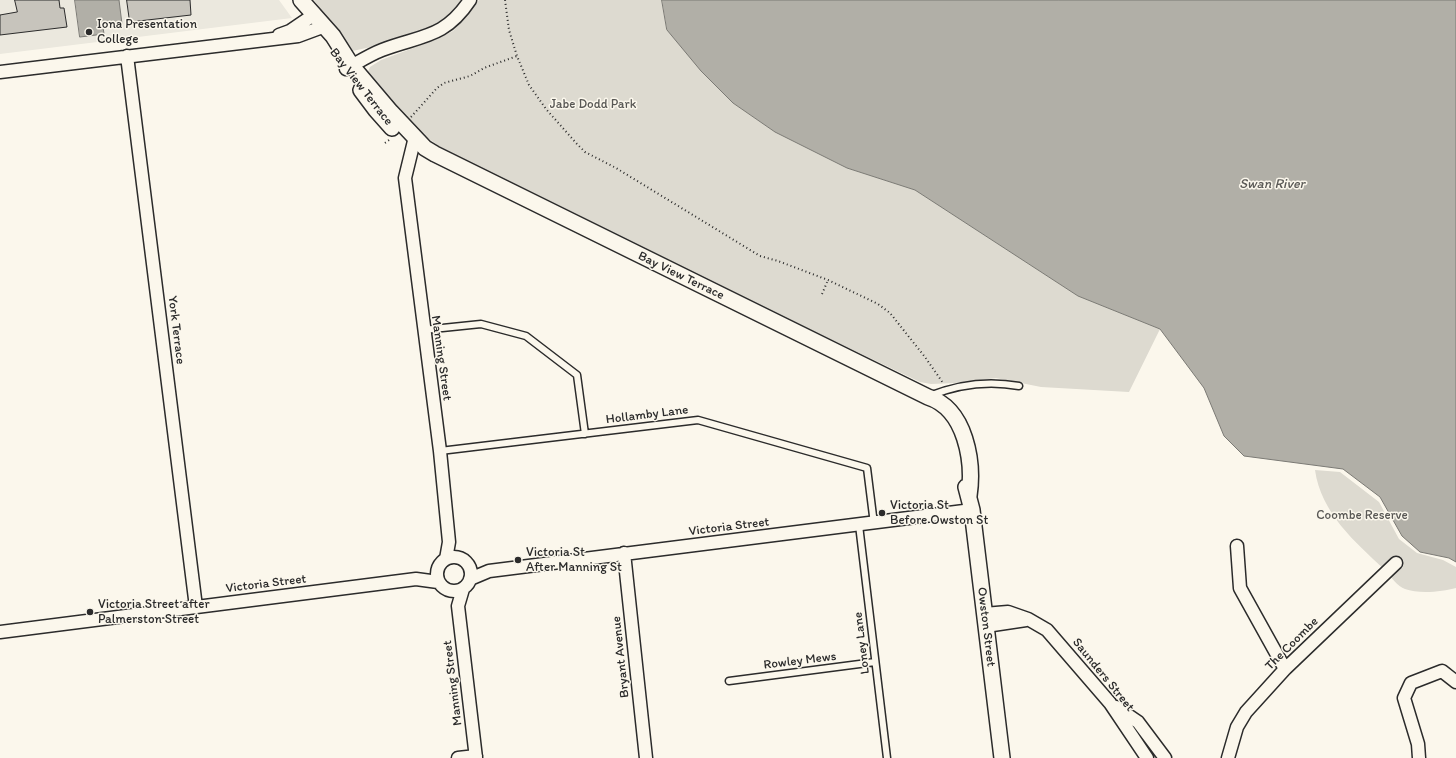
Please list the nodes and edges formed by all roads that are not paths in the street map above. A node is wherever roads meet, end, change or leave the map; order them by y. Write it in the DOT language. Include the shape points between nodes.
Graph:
graph roads {
  1 [pos="470,0"];
  2 [pos="301,1"];
  3 [pos="316,22"];
  4 [pos="127,56"];
  5 [pos="0,72"];
  6 [pos="353,72"];
  7 [pos="416,146"];
  8 [pos="423,330"];
  9 [pos="1019,386"];
  10 [pos="928,397"];
  11 [pos="952,423"];
  12 [pos="585,434"];
  13 [pos="440,451"];
  14 [pos="970,503"];
  15 [pos="874,524"];
  16 [pos="859,525"];
  17 [pos="450,542"];
  18 [pos="1237,546"];
  19 [pos="624,553"];
  20 [pos="442,562"];
  21 [pos="465,562"];
  22 [pos="1396,563"];
  23 [pos="489,571"];
  24 [pos="470,579"];
  25 [pos="416,580"];
  26 [pos="442,586"];
  27 [pos="463,589"];
  28 [pos="458,606"];
  29 [pos="196,607"];
  30 [pos="985,620"];
  31 [pos="0,632"];
  32 [pos="875,662"];
  33 [pos="1285,669"];
  34 [pos="728,681"];
  35 [pos="1456,682"];
  36 [pos="1110,703"];
  37 [pos="476,757"];
  38 [pos="458,758"];
  39 [pos="646,758"];
  40 [pos="887,758"];
  41 [pos="1002,758"];
  42 [pos="1147,758"];
  43 [pos="1165,758"];
  44 [pos="1228,758"];
  45 [pos="1419,758"];
  1 -- 6 [label="street" via="446,28 381,50"];
  2 -- 3 [label="street, Bay View Terrace"];
  3 -- 4 [label="street" via="298,36"];
  3 -- 6 [label="street, Bay View Terrace"];
  4 -- 5 [label="street"];
  4 -- 29 [label="street, York Terrace"];
  6 -- 7 [label="street, Bay View Terrace"];
  7 -- 8 [label="street, Manning Street" via="405,178"];
  7 -- 10 [label="street, Bay View Terrace"];
  8 -- 12 [label="lane" via="480,324 526,336 577,375"];
  8 -- 13 [label="street, Manning Street"];
  9 -- 10 [label="lane" via="1000,383 963,385 945,389"];
  10 -- 11 [label="street, Bay View Terrace"];
  11 -- 14 [label="street, Owston Street" via="965,438 969,455"];
  12 -- 13 [label="lane, Hollamby Lane"];
  12 -- 15 [label="lane, Hollamby Lane" via="698,420 867,468"];
  13 -- 17 [label="street, Manning Street"];
  14 -- 15 [label="street, Victoria Street"];
  14 -- 30 [label="street, Owston Street"];
  15 -- 16 [label="street, Victoria Street"];
  16 -- 19 [label="street, Victoria Street"];
  16 -- 32 [label="lane, Loney Lane"];
  17 -- 20 [label="street, Manning Street"];
  17 -- 21 [label="street, Manning Street"];
  18 -- 33 [label="street" via="1240,588"];
  19 -- 23 [label="street, Victoria Street"];
  19 -- 39 [label="street, Bryant Avenue"];
  20 -- 21 [label="street" via="451,557"];
  20 -- 25 [label="street, Victoria Street"];
  20 -- 26 [label="street" via="436,571"];
  21 -- 23 [label="street, Victoria Street"];
  21 -- 24 [label="street"];
  22 -- 33 [label="street, The Coombe"];
  23 -- 24 [label="street, Victoria Street"];
  24 -- 27 [label="street"];
  25 -- 26 [label="street, Victoria Street"];
  25 -- 29 [label="street, Victoria Street"];
  26 -- 27 [label="street" via="452,591"];
  26 -- 28 [label="street"];
  27 -- 28 [label="street, Manning Street"];
  28 -- 37 [label="street, Manning Street"];
  29 -- 31 [label="street, Victoria Street"];
  30 -- 36 [label="street, Saunders Street" via="1008,612 1028,619 1047,630"];
  30 -- 41 [label="street, Owston Street"];
  32 -- 34 [label="lane, Rowley Mews"];
  32 -- 40 [label="lane, Loney Lane"];
  33 -- 44 [label="street, The Coombe" via="1246,712 1237,727"];
  35 -- 45 [label="street" via="1442,671 1411,682 1404,698 1418,744"];
  36 -- 42 [label="street, Saunders Street"];
  36 -- 43 [label="street" via="1138,722"];
  37 -- 38 [label="street"];
}
